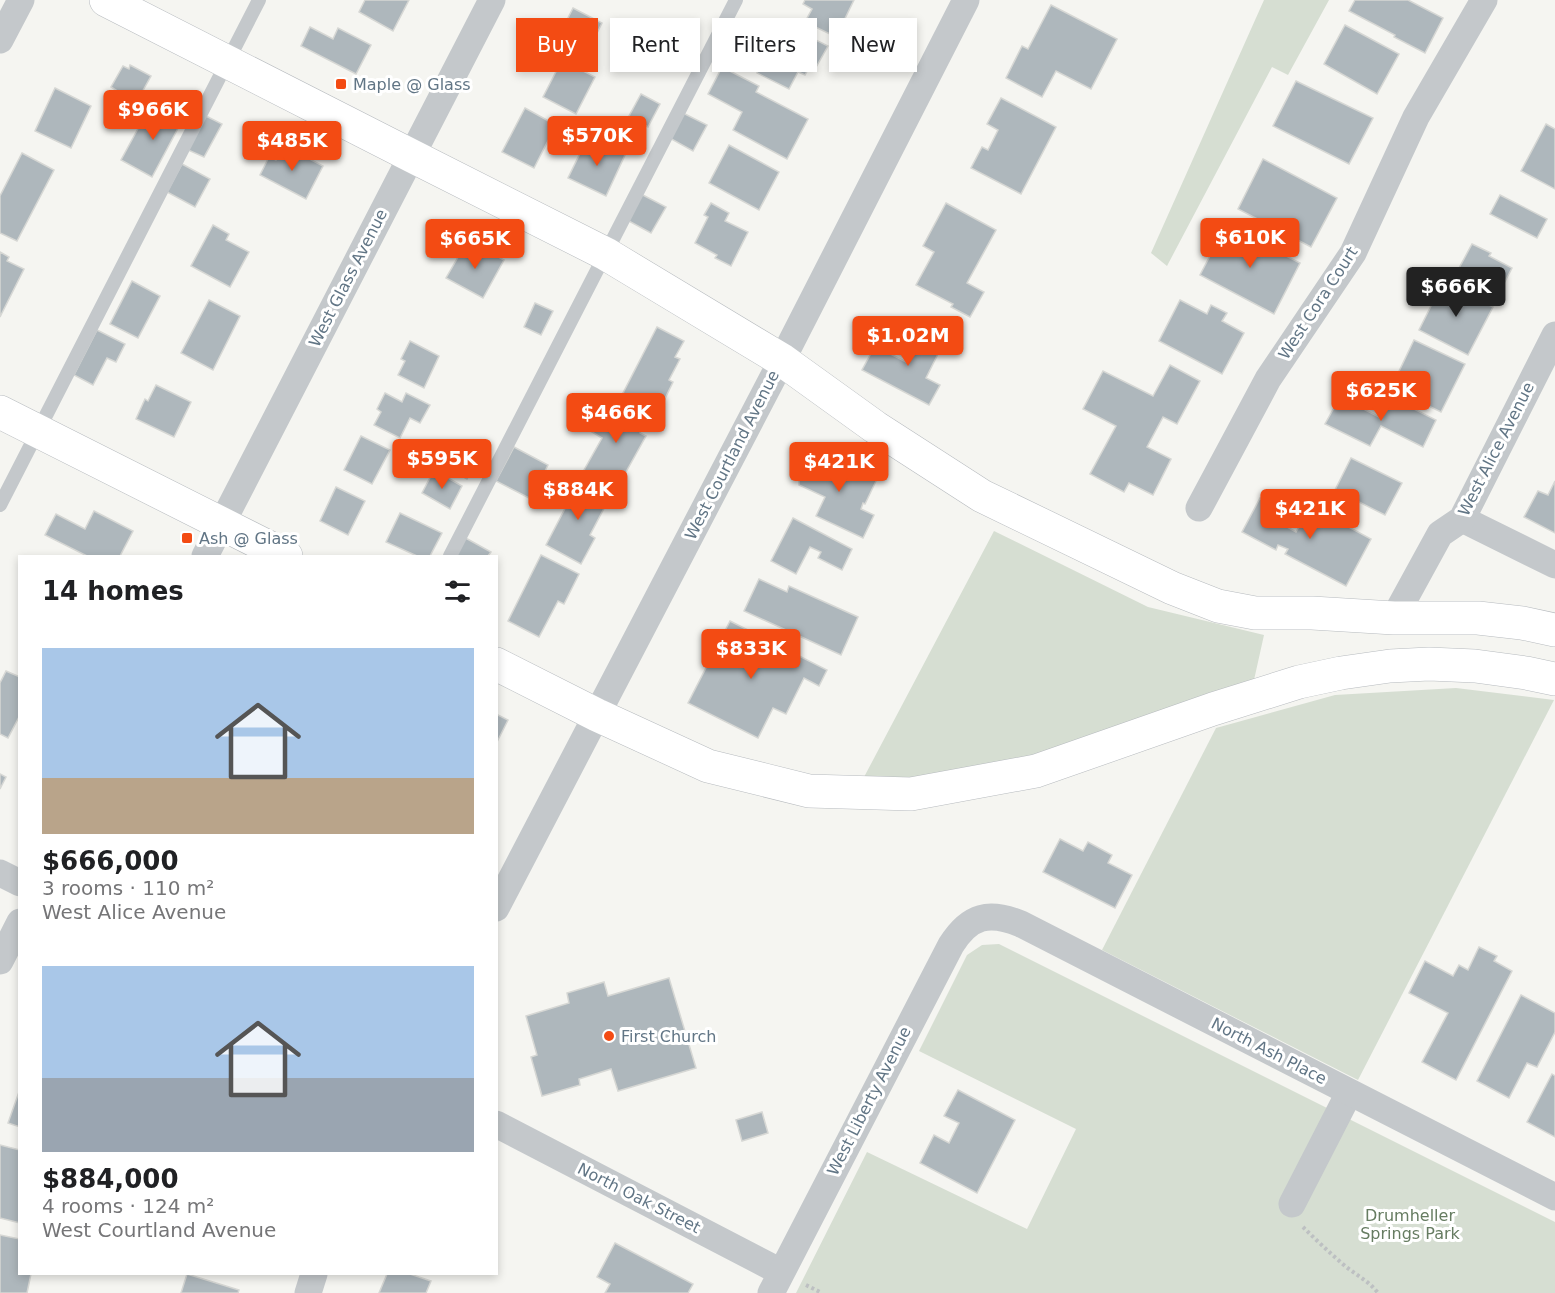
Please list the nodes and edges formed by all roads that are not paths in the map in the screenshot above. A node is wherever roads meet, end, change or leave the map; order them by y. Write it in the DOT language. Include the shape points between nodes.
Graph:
graph roads {
  1 [pos="21,0"];
  2 [pos="106,0"];
  3 [pos="259,0"];
  4 [pos="492,0"];
  5 [pos="736,0"];
  6 [pos="966,0"];
  7 [pos="1484,0"];
  8 [pos="0,40"];
  9 [pos="227,62"];
  10 [pos="412,156"];
  11 [pos="606,254"];
  12 [pos="1555,335"];
  13 [pos="782,360"];
  14 [pos="0,412"];
  15 [pos="38,431"];
  16 [pos="0,505"];
  17 [pos="1199,508"];
  18 [pos="1462,519"];
  19 [pos="221,524"];
  20 [pos="206,555"];
  21 [pos="284,555"];
  22 [pos="451,555"];
  23 [pos="1555,566"];
  24 [pos="1394,618"];
  25 [pos="1555,630"];
  26 [pos="498,665"];
  27 [pos="1555,679"];
  28 [pos="597,715"];
  29 [pos="0,873"];
  30 [pos="18,882"];
  31 [pos="498,904"];
  32 [pos="980,918"];
  33 [pos="18,926"];
  34 [pos="0,961"];
  35 [pos="1349,1093"];
  36 [pos="498,1126"];
  37 [pos="1555,1197"];
  38 [pos="1292,1204"];
  39 [pos="314,1275"];
  40 [pos="776,1282"];
  41 [pos="308,1293"];
  1 -- 8 [label="street"];
  2 -- 9 [label="main road"];
  3 -- 9 [label="lane"];
  4 -- 10 [label="street, West Glass Avenue"];
  5 -- 11 [label="lane"];
  6 -- 13 [label="street, West Courtland Avenue"];
  7 -- 17 [label="street, West Cora Court" via="1416,117 1353,252 1268,379"];
  9 -- 10 [label="main road"];
  9 -- 15 [label="lane"];
  10 -- 11 [label="main road"];
  10 -- 19 [label="street, West Glass Avenue"];
  11 -- 13 [label="main road"];
  11 -- 22 [label="lane"];
  12 -- 18 [label="street, West Alice Avenue"];
  13 -- 24 [label="main road" via="875,427 982,496 1172,588 1218,606 1255,613"];
  13 -- 28 [label="street, West Courtland Avenue"];
  14 -- 15 [label="main road"];
  15 -- 16 [label="lane"];
  15 -- 19 [label="main road"];
  18 -- 23 [label="street"];
  18 -- 24 [label="street, West Alice Avenue" via="1440,534"];
  19 -- 20 [label="street, West Glass Avenue"];
  19 -- 21 [label="main road"];
  24 -- 25 [label="main road" via="1478,618"];
  26 -- 28 [label="main road"];
  27 -- 28 [label="main road" via="1475,666 1429,664 1341,673 1232,703 1036,771 911,794 809,791 708,766"];
  28 -- 31 [label="street, West Courtland Avenue"];
  29 -- 30 [label="street"];
  32 -- 35 [label="street, North Ash Place" via="1001,917 1021,924"];
  32 -- 40 [label="street, West Liberty Avenue" via="963,928 951,945"];
  33 -- 34 [label="street"];
  35 -- 37 [label="street, North Ash Place"];
  35 -- 38 [label="street"];
  36 -- 40 [label="street, North Oak Street"];
  39 -- 41 [label="street"];
}
